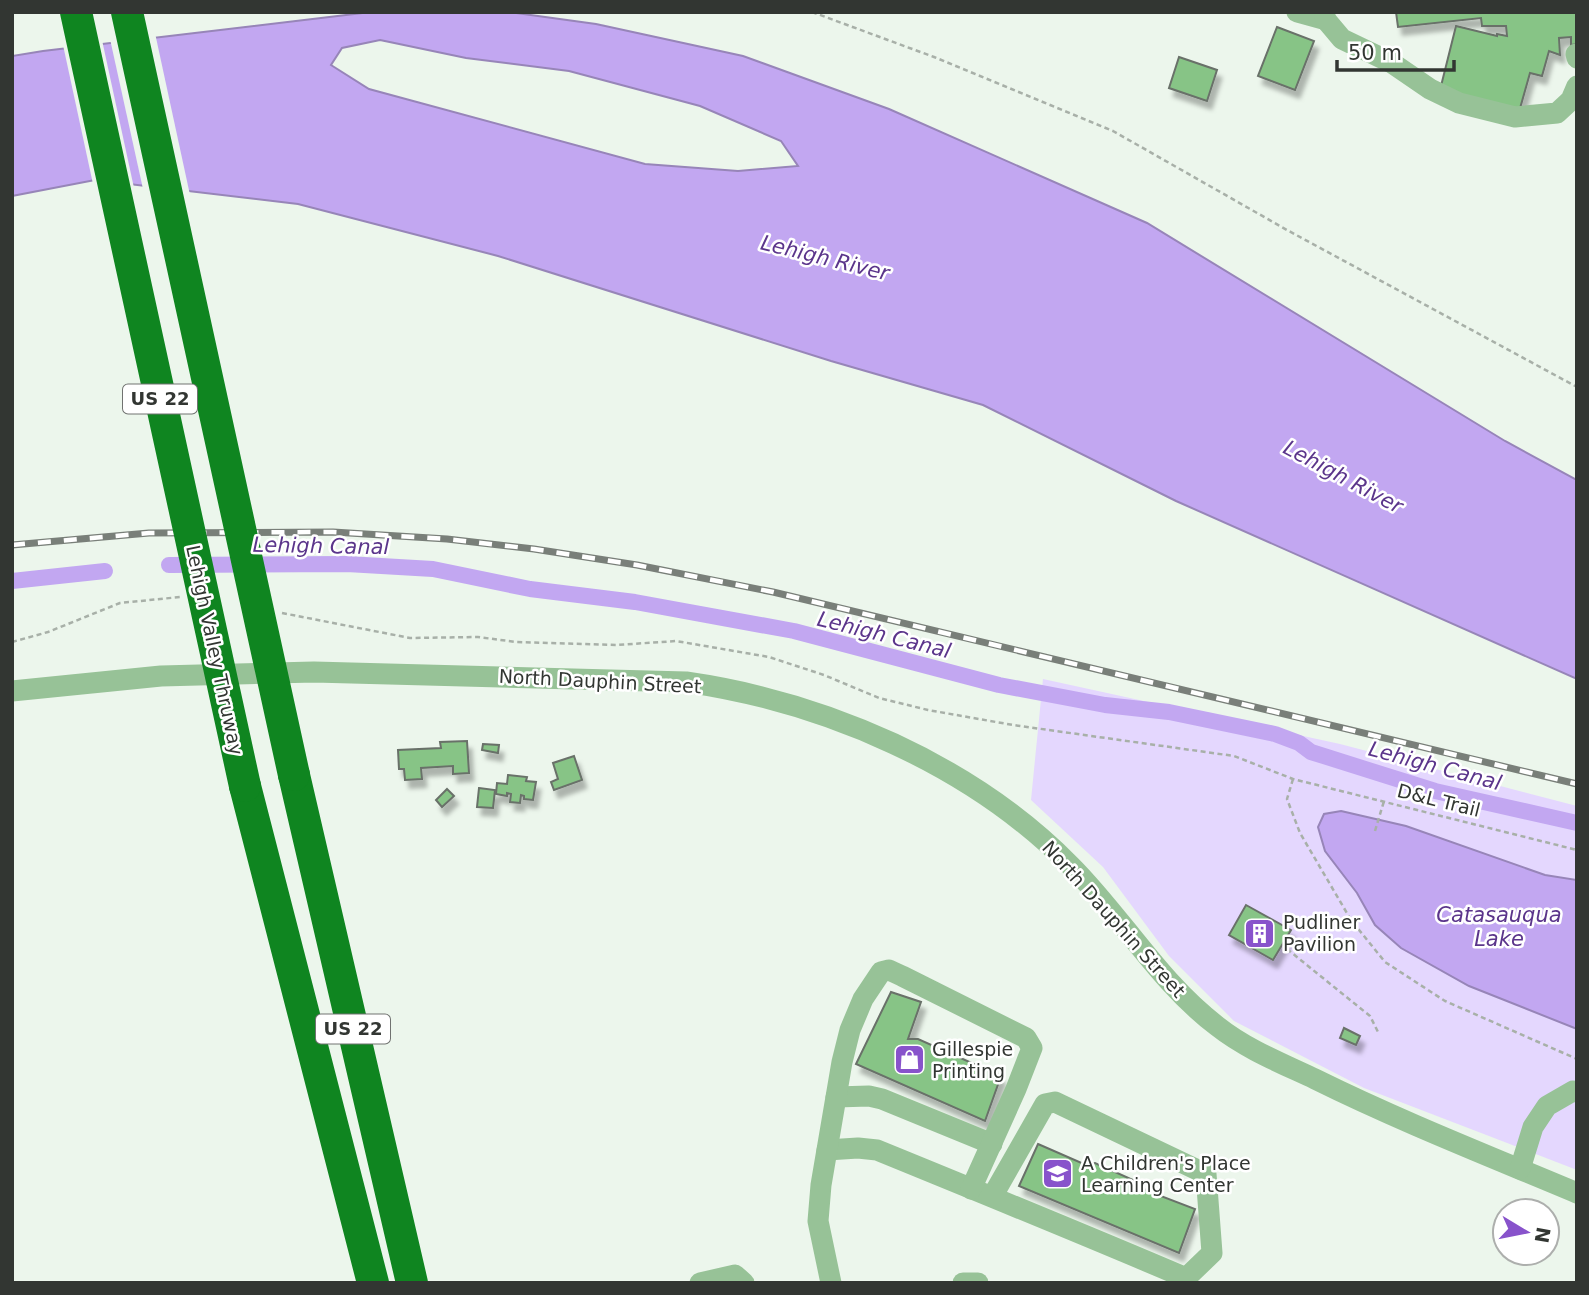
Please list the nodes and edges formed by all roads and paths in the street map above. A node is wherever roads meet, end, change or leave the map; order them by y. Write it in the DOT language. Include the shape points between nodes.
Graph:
graph roads {
  1 [pos="76,12"];
  2 [pos="127,12"];
  3 [pos="812,12"];
  4 [pos="1297,12"];
  5 [pos="1325,16"];
  6 [pos="1577,86"];
  7 [pos="1577,387"];
  8 [pos="12,691"];
  9 [pos="1384,801"];
  10 [pos="1375,831"];
  11 [pos="1577,850"];
  12 [pos="1287,949"];
  13 [pos="1378,1032"];
  14 [pos="1577,1059"];
  15 [pos="1577,1092"];
  16 [pos="836,1097"];
  17 [pos="992,1144"];
  18 [pos="827,1150"];
  19 [pos="1520,1169"];
  20 [pos="971,1189"];
  21 [pos="1577,1193"];
  22 [pos="992,1197"];
  23 [pos="738,1280"];
  24 [pos="373,1283"];
  25 [pos="412,1283"];
  26 [pos="699,1283"];
  27 [pos="831,1283"];
  28 [pos="963,1283"];
  29 [pos="978,1283"];
  1 -- 24 [label="highway, Lehigh Valley Thruway / US 22, bridge" via="245,786"];
  2 -- 25 [label="highway, US 22, bridge" via="294,775"];
  3 -- 7 [label="path" via="1113,131"];
  4 -- 5 [label="street"];
  5 -- 6 [label="street" via="1342,39 1459,103 1515,117 1557,113 1571,100"];
  8 -- 19 [label="street, North Dauphin Street" via="150,677 314,672 660,680 726,688 803,707 874,735 952,775 1020,820 1072,866 1176,989 1230,1035 1359,1101"];
  9 -- 10 [label="path"];
  9 -- 11 [label="path, D&L Trail"];
  9 -- 14 [label="path, D&L Trail" via="1293,779 1287,799 1300,833 1351,920 1385,962 1445,1001"];
  12 -- 13 [label="path" via="1370,1016"];
  15 -- 19 [label="street" via="1547,1106 1533,1127"];
  16 -- 17 [label="street" via="881,1098"];
  16 -- 17 [label="street" via="850,1030 872,983 889,970 1026,1038 1032,1048"];
  16 -- 18 [label="street"];
  17 -- 20 [label="street"];
  18 -- 20 [label="street" via="877,1150"];
  18 -- 27 [label="street" via="818,1221"];
  19 -- 21 [label="street, North Dauphin Street"];
  20 -- 22 [label="street"];
  22 -- 22 [label="street" via="1186,1278 1212,1253 1206,1174 1055,1102 1045,1104"];
  23 -- 26 [label="street"];
  28 -- 29 [label="street"];
}
